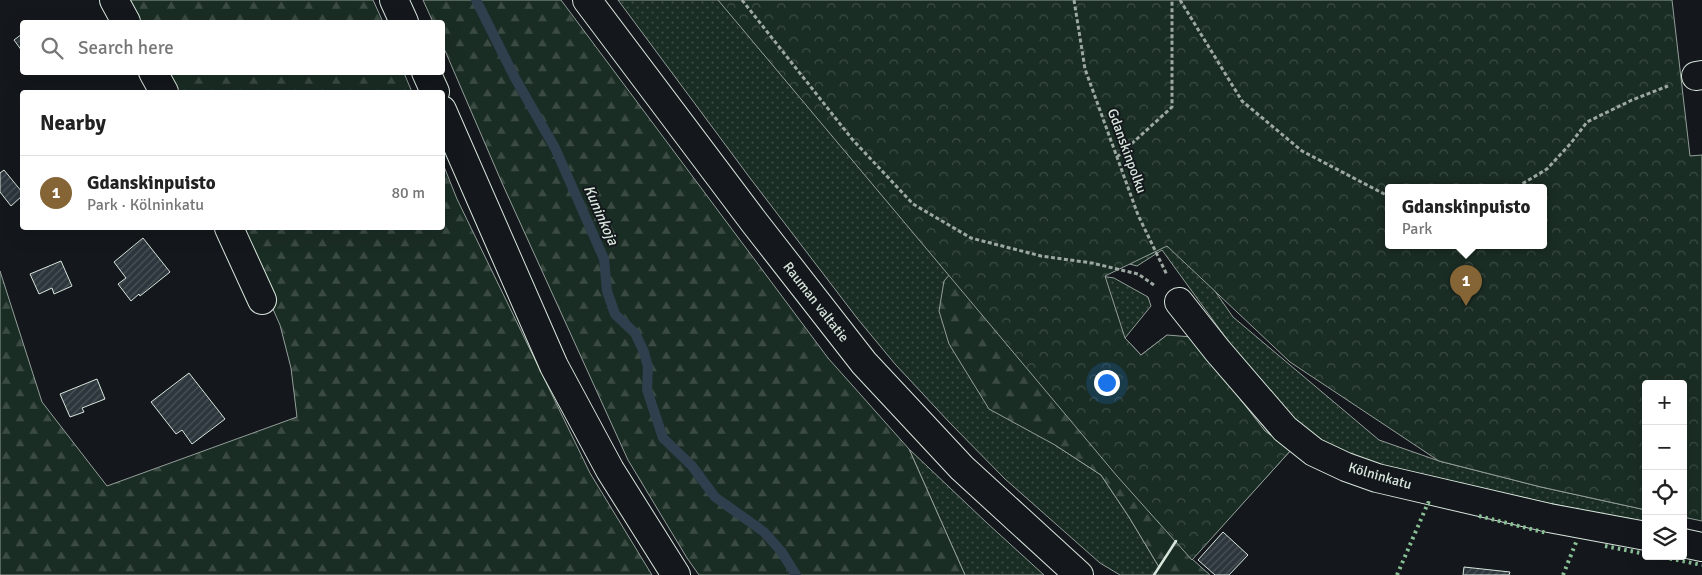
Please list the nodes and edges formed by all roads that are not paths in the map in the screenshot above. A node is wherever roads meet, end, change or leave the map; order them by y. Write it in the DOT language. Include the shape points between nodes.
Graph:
graph roads {
  1 [pos="114,0"];
  2 [pos="394,0"];
  3 [pos="587,0"];
  4 [pos="125,20"];
  5 [pos="403,20"];
  6 [pos="155,75"];
  7 [pos="427,75"];
  8 [pos="163,90"];
  9 [pos="434,90"];
  10 [pos="445,117"];
  11 [pos="231,230"];
  12 [pos="262,300"];
  13 [pos="1179,302"];
  14 [pos="1642,535"];
  15 [pos="1687,544"];
  16 [pos="1702,547"];
  17 [pos="676,575"];
  18 [pos="1079,575"];
  1 -- 4 [label="main road"];
  2 -- 5 [label="main road"];
  3 -- 18 [label="main road, Rauman valtatie" via="864,363 962,468"];
  6 -- 8 [label="main road"];
  7 -- 9 [label="main road"];
  10 -- 17 [label="main road" via="554,366 610,470"];
  11 -- 12 [label="main road"];
  13 -- 14 [label="main road, Kölninkatu" via="1285,429 1314,452 1377,478 1549,518"];
  15 -- 16 [label="main road"];
}
